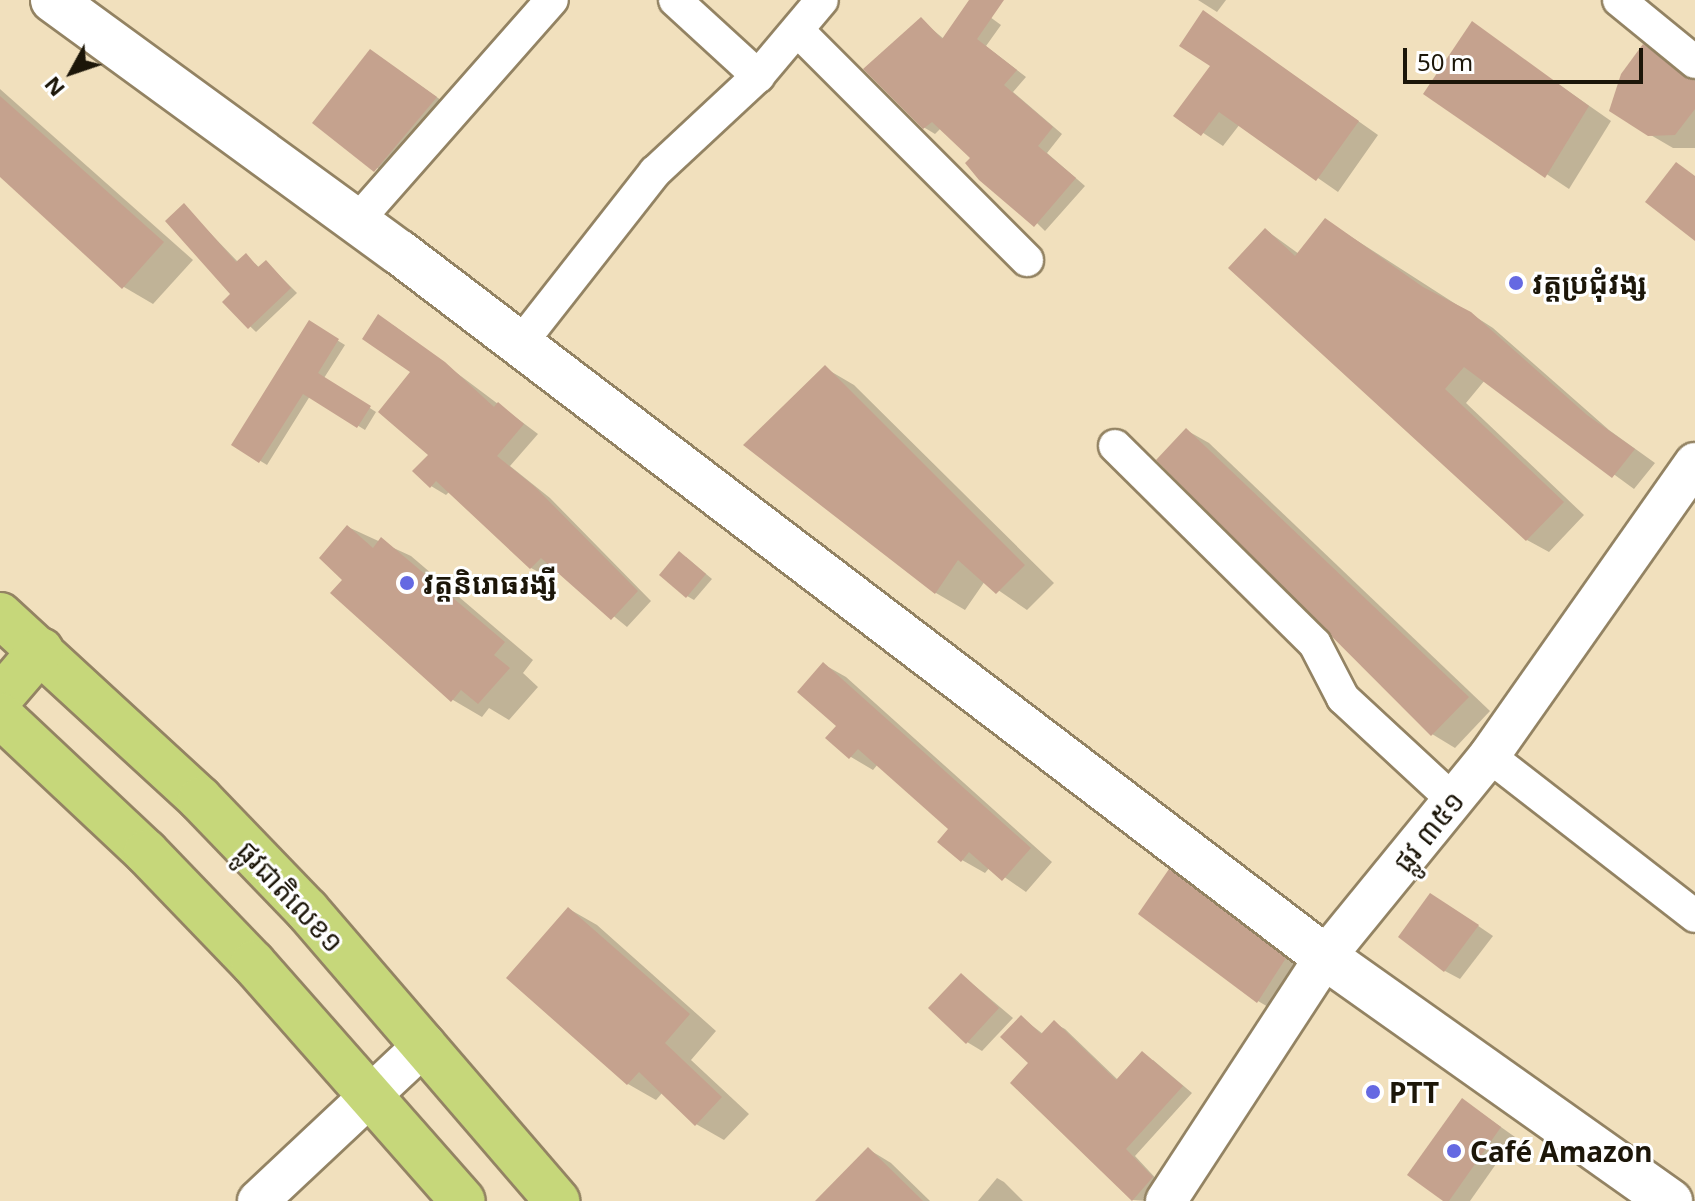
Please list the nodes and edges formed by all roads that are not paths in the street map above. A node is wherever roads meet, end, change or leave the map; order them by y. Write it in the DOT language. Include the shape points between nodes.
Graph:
graph roads {
  1 [pos="53,0"];
  2 [pos="552,0"];
  3 [pos="675,0"];
  4 [pos="822,0"];
  5 [pos="1619,0"];
  6 [pos="798,31"];
  7 [pos="1695,62"];
  8 [pos="758,76"];
  9 [pos="356,222"];
  10 [pos="1027,260"];
  11 [pos="520,344"];
  12 [pos="1115,446"];
  13 [pos="1695,463"];
  14 [pos="0,615"];
  15 [pos="41,650"];
  16 [pos="0,698"];
  17 [pos="0,715"];
  18 [pos="1489,756"];
  19 [pos="1453,800"];
  20 [pos="1695,916"];
  21 [pos="1325,957"];
  22 [pos="425,1044"];
  23 [pos="369,1095"];
  24 [pos="258,1201"];
  25 [pos="463,1201"];
  26 [pos="557,1201"];
  27 [pos="1166,1201"];
  28 [pos="1670,1201"];
  1 -- 9 [label="main road"];
  2 -- 9 [label="street"];
  3 -- 8 [label="street"];
  4 -- 6 [label="street"];
  5 -- 7 [label="street"];
  6 -- 8 [label="street"];
  6 -- 10 [label="street"];
  8 -- 11 [label="street" via="655,172"];
  9 -- 11 [label="main road"];
  11 -- 21 [label="main road"];
  12 -- 19 [label="street" via="1315,644 1343,698"];
  13 -- 18 [label="street, ផ្លូវ ៣៥១"];
  14 -- 15 [label="highway, ផ្លូវជាតិលេខ១"];
  15 -- 16 [label="highway"];
  15 -- 22 [label="highway, ផ្លូវជាតិលេខ១" via="200,799"];
  17 -- 23 [label="highway" via="146,852"];
  18 -- 19 [label="street, ផ្លូវ ៣៥១"];
  18 -- 20 [label="street"];
  19 -- 21 [label="street, ផ្លូវ ៣៥១"];
  21 -- 27 [label="street, ផ្លូវ ៣៥១"];
  21 -- 28 [label="main road"];
  22 -- 23 [label="street"];
  22 -- 26 [label="highway, ផ្លូវជាតិលេខ១"];
  23 -- 24 [label="street"];
  23 -- 25 [label="highway"];
}
